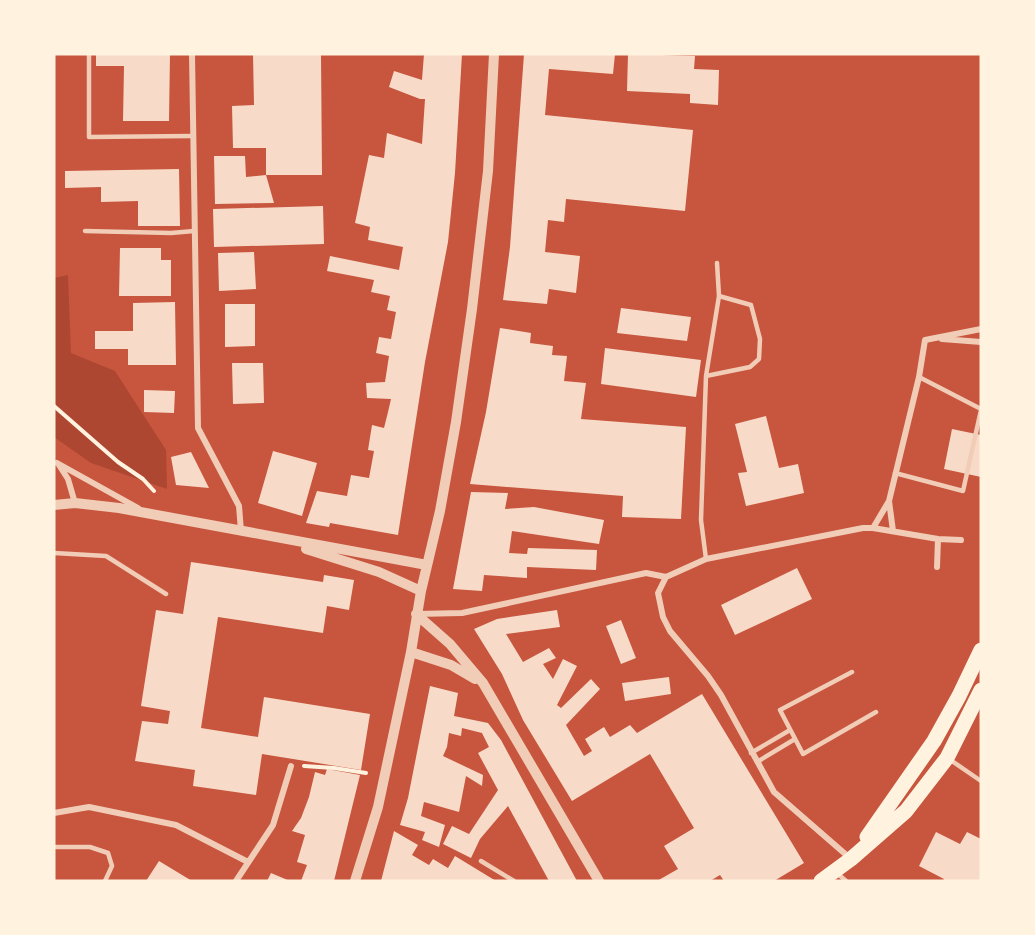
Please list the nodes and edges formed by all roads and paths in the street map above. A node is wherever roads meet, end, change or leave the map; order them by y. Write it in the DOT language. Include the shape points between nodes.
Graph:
graph roads {
  1 [pos="89,54"];
  2 [pos="192,54"];
  3 [pos="494,54"];
  4 [pos="192,136"];
  5 [pos="85,231"];
  6 [pos="194,231"];
  7 [pos="717,263"];
  8 [pos="719,296"];
  9 [pos="981,329"];
  10 [pos="935,338"];
  11 [pos="981,342"];
  12 [pos="706,376"];
  13 [pos="920,377"];
  14 [pos="54,406"];
  15 [pos="981,409"];
  16 [pos="56,462"];
  17 [pos="895,472"];
  18 [pos="154,491"];
  19 [pos="888,501"];
  20 [pos="75,503"];
  21 [pos="54,505"];
  22 [pos="150,514"];
  23 [pos="873,528"];
  24 [pos="242,531"];
  25 [pos="893,531"];
  26 [pos="938,539"];
  27 [pos="961,540"];
  28 [pos="54,553"];
  29 [pos="706,559"];
  30 [pos="427,565"];
  31 [pos="936,567"];
  32 [pos="666,577"];
  33 [pos="421,591"];
  34 [pos="166,594"];
  35 [pos="416,615"];
  36 [pos="981,650"];
  37 [pos="411,652"];
  38 [pos="852,672"];
  39 [pos="483,683"];
  40 [pos="981,690"];
  41 [pos="876,712"];
  42 [pos="790,730"];
  43 [pos="795,739"];
  44 [pos="751,753"];
  45 [pos="947,758"];
  46 [pos="757,762"];
  47 [pos="291,766"];
  48 [pos="366,773"];
  49 [pos="981,781"];
  50 [pos="54,813"];
  51 [pos="54,847"];
  52 [pos="851,859"];
  53 [pos="481,861"];
  54 [pos="248,862"];
  55 [pos="840,876"];
  56 [pos="105,881"];
  57 [pos="236,881"];
  58 [pos="355,881"];
  59 [pos="514,881"];
  60 [pos="599,881"];
  61 [pos="821,881"];
  1 -- 4 [label="lane" via="89,137"];
  2 -- 4 [label="street"];
  3 -- 30 [label="street" via="488,171 472,309 454,433"];
  4 -- 6 [label="street"];
  5 -- 6 [label="lane"];
  6 -- 24 [label="street" via="198,428 239,506"];
  7 -- 8 [label="lane"];
  8 -- 12 [label="lane"];
  8 -- 12 [label="lane" via="751,305 760,339 759,358 750,367"];
  9 -- 10 [label="street"];
  10 -- 11 [label="street"];
  10 -- 13 [label="street" via="925,340"];
  12 -- 29 [label="lane" via="701,520"];
  13 -- 15 [label="lane"];
  13 -- 17 [label="street"];
  14 -- 18 [label="path"];
  15 -- 17 [label="lane" via="963,491"];
  16 -- 20 [label="street" via="68,479"];
  16 -- 22 [label="street"];
  17 -- 19 [label="street"];
  19 -- 23 [label="street"];
  19 -- 25 [label="street"];
  20 -- 21 [label="street"];
  20 -- 22 [label="street"];
  22 -- 24 [label="street"];
  23 -- 25 [label="street"];
  23 -- 29 [label="street"];
  24 -- 30 [label="street"];
  24 -- 33 [label="street" via="379,572"];
  25 -- 26 [label="street"];
  26 -- 27 [label="street"];
  26 -- 31 [label="street"];
  28 -- 34 [label="lane" via="106,556"];
  29 -- 32 [label="street"];
  30 -- 33 [label="street"];
  32 -- 35 [label="street" via="646,573 462,613"];
  32 -- 44 [label="street" via="658,593 663,617 721,695"];
  33 -- 35 [label="street"];
  35 -- 37 [label="street"];
  35 -- 39 [label="street" via="450,644"];
  36 -- 52 [label="main road" via="934,741"];
  37 -- 39 [label="street" via="451,664"];
  37 -- 58 [label="street" via="378,807"];
  38 -- 42 [label="lane" via="780,710"];
  39 -- 60 [label="street"];
  40 -- 45 [label="main road"];
  41 -- 43 [label="lane" via="803,753"];
  42 -- 43 [label="lane"];
  42 -- 44 [label="lane"];
  43 -- 46 [label="lane"];
  44 -- 46 [label="street"];
  45 -- 49 [label="lane"];
  45 -- 52 [label="main road" via="906,811"];
  46 -- 52 [label="street" via="774,792"];
  47 -- 48 [label="path"];
  47 -- 54 [label="street" via="273,825"];
  50 -- 54 [label="street" via="89,807 176,825"];
  51 -- 56 [label="lane" via="90,847 108,853 112,866"];
  52 -- 55 [label="main road"];
  53 -- 59 [label="lane"];
  54 -- 57 [label="street"];
  55 -- 61 [label="main road"];
}
